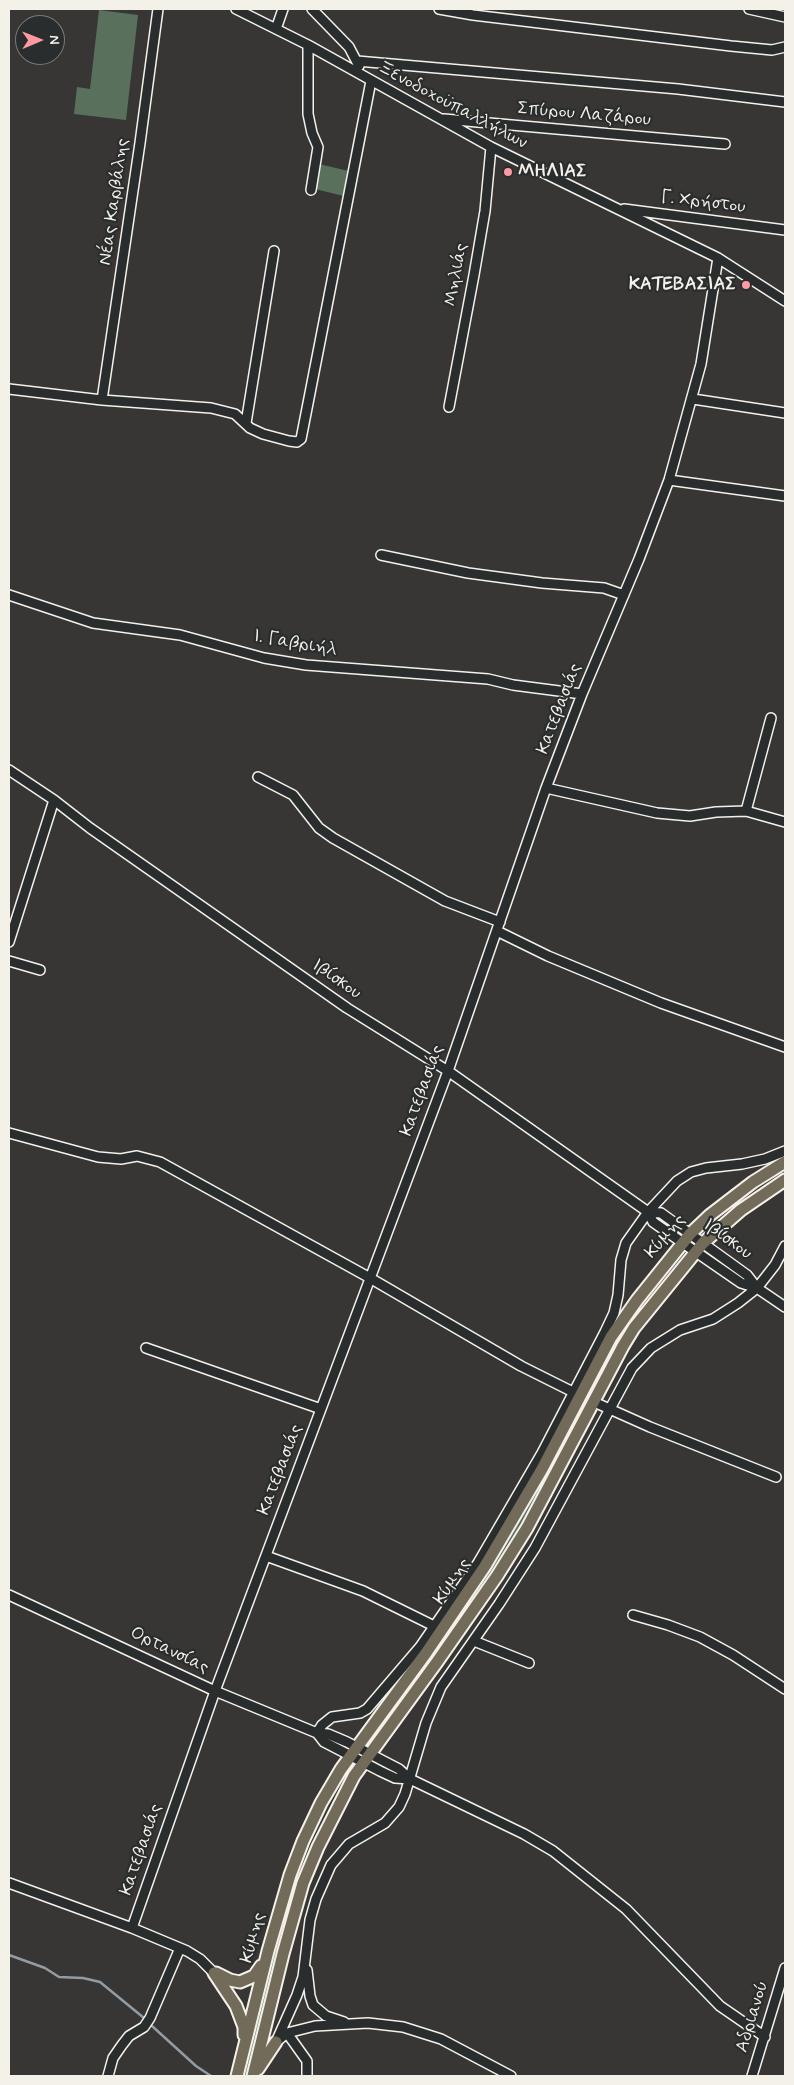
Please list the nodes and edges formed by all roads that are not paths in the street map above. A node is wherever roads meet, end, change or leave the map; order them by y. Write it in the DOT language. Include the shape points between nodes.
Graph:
graph roads {
  1 [pos="158,9"];
  2 [pos="236,9"];
  3 [pos="283,9"];
  4 [pos="312,9"];
  5 [pos="439,9"];
  6 [pos="749,9"];
  7 [pos="785,17"];
  8 [pos="276,30"];
  9 [pos="308,45"];
  10 [pos="785,47"];
  11 [pos="357,60"];
  12 [pos="367,79"];
  13 [pos="785,102"];
  14 [pos="440,119"];
  15 [pos="725,144"];
  16 [pos="491,147"];
  17 [pos="311,190"];
  18 [pos="617,208"];
  19 [pos="785,230"];
  20 [pos="274,251"];
  21 [pos="718,258"];
  22 [pos="781,296"];
  23 [pos="785,301"];
  24 [pos="9,389"];
  25 [pos="693,399"];
  26 [pos="102,400"];
  27 [pos="449,407"];
  28 [pos="785,414"];
  29 [pos="246,423"];
  30 [pos="669,480"];
  31 [pos="785,496"];
  32 [pos="381,555"];
  33 [pos="9,595"];
  34 [pos="624,595"];
  35 [pos="582,694"];
  36 [pos="771,718"];
  37 [pos="9,770"];
  38 [pos="258,777"];
  39 [pos="546,788"];
  40 [pos="54,800"];
  41 [pos="746,811"];
  42 [pos="785,822"];
  43 [pos="498,926"];
  44 [pos="9,942"];
  45 [pos="9,961"];
  46 [pos="40,970"];
  47 [pos="785,1046"];
  48 [pos="448,1071"];
  49 [pos="9,1132"];
  50 [pos="785,1151"];
  51 [pos="785,1162"];
  52 [pos="785,1180"];
  53 [pos="648,1212"];
  54 [pos="690,1234"];
  55 [pos="683,1244"];
  56 [pos="785,1246"];
  57 [pos="699,1247"];
  58 [pos="370,1278"];
  59 [pos="757,1288"];
  60 [pos="785,1307"];
  61 [pos="146,1348"];
  62 [pos="573,1392"];
  63 [pos="594,1402"];
  64 [pos="321,1409"];
  65 [pos="608,1409"];
  66 [pos="776,1477"];
  67 [pos="266,1556"];
  68 [pos="9,1595"];
  69 [pos="633,1615"];
  70 [pos="434,1626"];
  71 [pos="474,1641"];
  72 [pos="529,1663"];
  73 [pos="785,1689"];
  74 [pos="215,1691"];
  75 [pos="317,1733"];
  76 [pos="353,1751"];
  77 [pos="367,1758"];
  78 [pos="410,1779"];
  79 [pos="9,1883"];
  80 [pos="132,1928"];
  81 [pos="180,1948"];
  82 [pos="268,1951"];
  83 [pos="307,1954"];
  84 [pos="785,1968"];
  85 [pos="214,1973"];
  86 [pos="349,2023"];
  87 [pos="287,2033"];
  88 [pos="765,2037"];
  89 [pos="276,2042"];
  90 [pos="244,2048"];
  91 [pos="108,2076"];
  92 [pos="237,2076"];
  93 [pos="253,2076"];
  94 [pos="307,2076"];
  95 [pos="512,2076"];
  96 [pos="752,2076"];
  1 -- 26 [label="street, Νέας Καρβάλης"];
  2 -- 8 [label="street, Ξενοδοχοϋπαλλήλων"];
  3 -- 8 [label="street"];
  4 -- 11 [label="street" via="339,34"];
  5 -- 10 [label="street" via="731,46 772,50"];
  6 -- 7 [label="street"];
  8 -- 9 [label="street, Ξενοδοχοϋπαλλήλων"];
  9 -- 12 [label="street, Ξενοδοχοϋπαλλήλων"];
  9 -- 17 [label="street" via="308,114 318,146"];
  11 -- 12 [label="street"];
  11 -- 13 [label="street"];
  12 -- 14 [label="street, Ξενοδοχοϋπαλλήλων"];
  12 -- 29 [label="street" via="303,436 297,442 289,441 263,434"];
  14 -- 15 [label="street, Σπύρου Λαζάρου"];
  14 -- 16 [label="street, Ξενοδοχοϋπαλλήλων"];
  16 -- 18 [label="street, Ξενοδοχοϋπαλλήλων"];
  16 -- 27 [label="street, Μηλιάς" via="483,220"];
  18 -- 19 [label="street, Γ. Χρήστου"];
  18 -- 21 [label="street, Ξενοδοχοϋπαλλήλων"];
  20 -- 29 [label="street"];
  21 -- 22 [label="street, Ξενοδοχοϋπαλλήλων"];
  21 -- 25 [label="street, Κατεβασιάς"];
  22 -- 23 [label="street, Ξενοδοχοϋπαλλήλων"];
  24 -- 26 [label="street"];
  25 -- 28 [label="street"];
  25 -- 30 [label="street, Κατεβασιάς"];
  26 -- 29 [label="street" via="210,408 235,414"];
  30 -- 31 [label="street"];
  30 -- 34 [label="street, Κατεβασιάς"];
  32 -- 34 [label="street" via="468,573 604,588"];
  33 -- 35 [label="street, Ι. Γαβριήλ" via="93,623 180,635 264,658 306,665 488,679"];
  34 -- 35 [label="street, Κατεβασιάς"];
  35 -- 39 [label="street, Κατεβασιάς"];
  36 -- 41 [label="street"];
  37 -- 40 [label="street, Ιβίσκου"];
  38 -- 43 [label="street" via="293,795 319,828 333,838 445,901"];
  39 -- 41 [label="street" via="657,813 690,816"];
  39 -- 43 [label="street, Κατεβασιάς"];
  40 -- 44 [label="street"];
  40 -- 48 [label="street, Ιβίσκου" via="347,1008"];
  41 -- 42 [label="street"];
  43 -- 47 [label="street" via="548,956 661,1003"];
  43 -- 48 [label="street, Κατεβασιάς"];
  45 -- 46 [label="street"];
  48 -- 53 [label="street, Ιβίσκου"];
  48 -- 58 [label="street, Κατεβασιάς"];
  49 -- 58 [label="street" via="98,1157 122,1159 137,1156 160,1162"];
  50 -- 53 [label="street" via="765,1159 691,1172"];
  51 -- 54 [label="main road, Κύμης" via="729,1199"];
  52 -- 57 [label="main road, Κύμης" via="741,1210"];
  53 -- 54 [label="street, Ιβίσκου" via="661,1213"];
  53 -- 55 [label="street, Ιβίσκου" via="653,1222"];
  53 -- 62 [label="street" via="626,1243 614,1313"];
  54 -- 55 [label="main road, Κύμης"];
  54 -- 57 [label="street, Ιβίσκου"];
  55 -- 57 [label="street, Ιβίσκου"];
  55 -- 76 [label="main road, Κύμης" via="610,1337 542,1469 485,1566"];
  56 -- 59 [label="street"];
  57 -- 59 [label="street, Ιβίσκου" via="747,1275"];
  57 -- 63 [label="main road, Κύμης" via="634,1328"];
  58 -- 62 [label="street" via="521,1366"];
  58 -- 64 [label="street, Κατεβασιάς"];
  59 -- 60 [label="street, Ιβίσκου"];
  59 -- 65 [label="street" via="713,1319 680,1330 651,1348 632,1368"];
  61 -- 64 [label="street"];
  62 -- 70 [label="street" via="497,1532"];
  63 -- 65 [label="street"];
  63 -- 77 [label="main road, Κύμης" via="527,1528 497,1576"];
  64 -- 67 [label="street, Κατεβασιάς"];
  65 -- 66 [label="street"];
  65 -- 71 [label="street" via="535,1548"];
  67 -- 70 [label="street" via="363,1591"];
  67 -- 74 [label="street, Κατεβασιάς"];
  68 -- 74 [label="street, Ορτανσίας"];
  69 -- 73 [label="street" via="700,1637"];
  70 -- 75 [label="street" via="367,1709 332,1717"];
  71 -- 72 [label="street"];
  71 -- 78 [label="street" via="455,1665 433,1703"];
  74 -- 75 [label="street, Ορτανσίας"];
  74 -- 80 [label="street, Κατεβασιάς"];
  75 -- 76 [label="street, Ορτανσίας" via="324,1742"];
  76 -- 77 [label="street, Ορτανσίας"];
  76 -- 82 [label="main road, Κύμης" via="321,1803 303,1841"];
  77 -- 78 [label="street, Ορτανσίας" via="395,1778"];
  77 -- 93 [label="main road, Κύμης" via="334,1811 303,1883"];
  78 -- 83 [label="street" via="393,1814 350,1844 331,1865 310,1920"];
  78 -- 88 [label="street, Ορτανσίας" via="553,1851 626,1909 720,2006"];
  79 -- 80 [label="street"];
  80 -- 81 [label="street"];
  81 -- 85 [label="street"];
  81 -- 91 [label="street" via="150,2018 122,2045 113,2058"];
  82 -- 85 [label="main road" via="258,1972 249,1980 235,1982"];
  82 -- 90 [label="main road, Κύμης"];
  83 -- 86 [label="street" via="313,2005 326,2016"];
  83 -- 89 [label="street" via="298,1995"];
  84 -- 88 [label="street, Αδριανού"];
  85 -- 90 [label="main road" via="240,2015 244,2027"];
  86 -- 87 [label="street" via="304,2027"];
  86 -- 95 [label="street" via="403,2027 442,2039"];
  87 -- 89 [label="street"];
  87 -- 94 [label="street" via="307,2061"];
  88 -- 96 [label="street, Αδριανού"];
  89 -- 93 [label="main road"];
  90 -- 92 [label="main road, Κύμης"];
}
